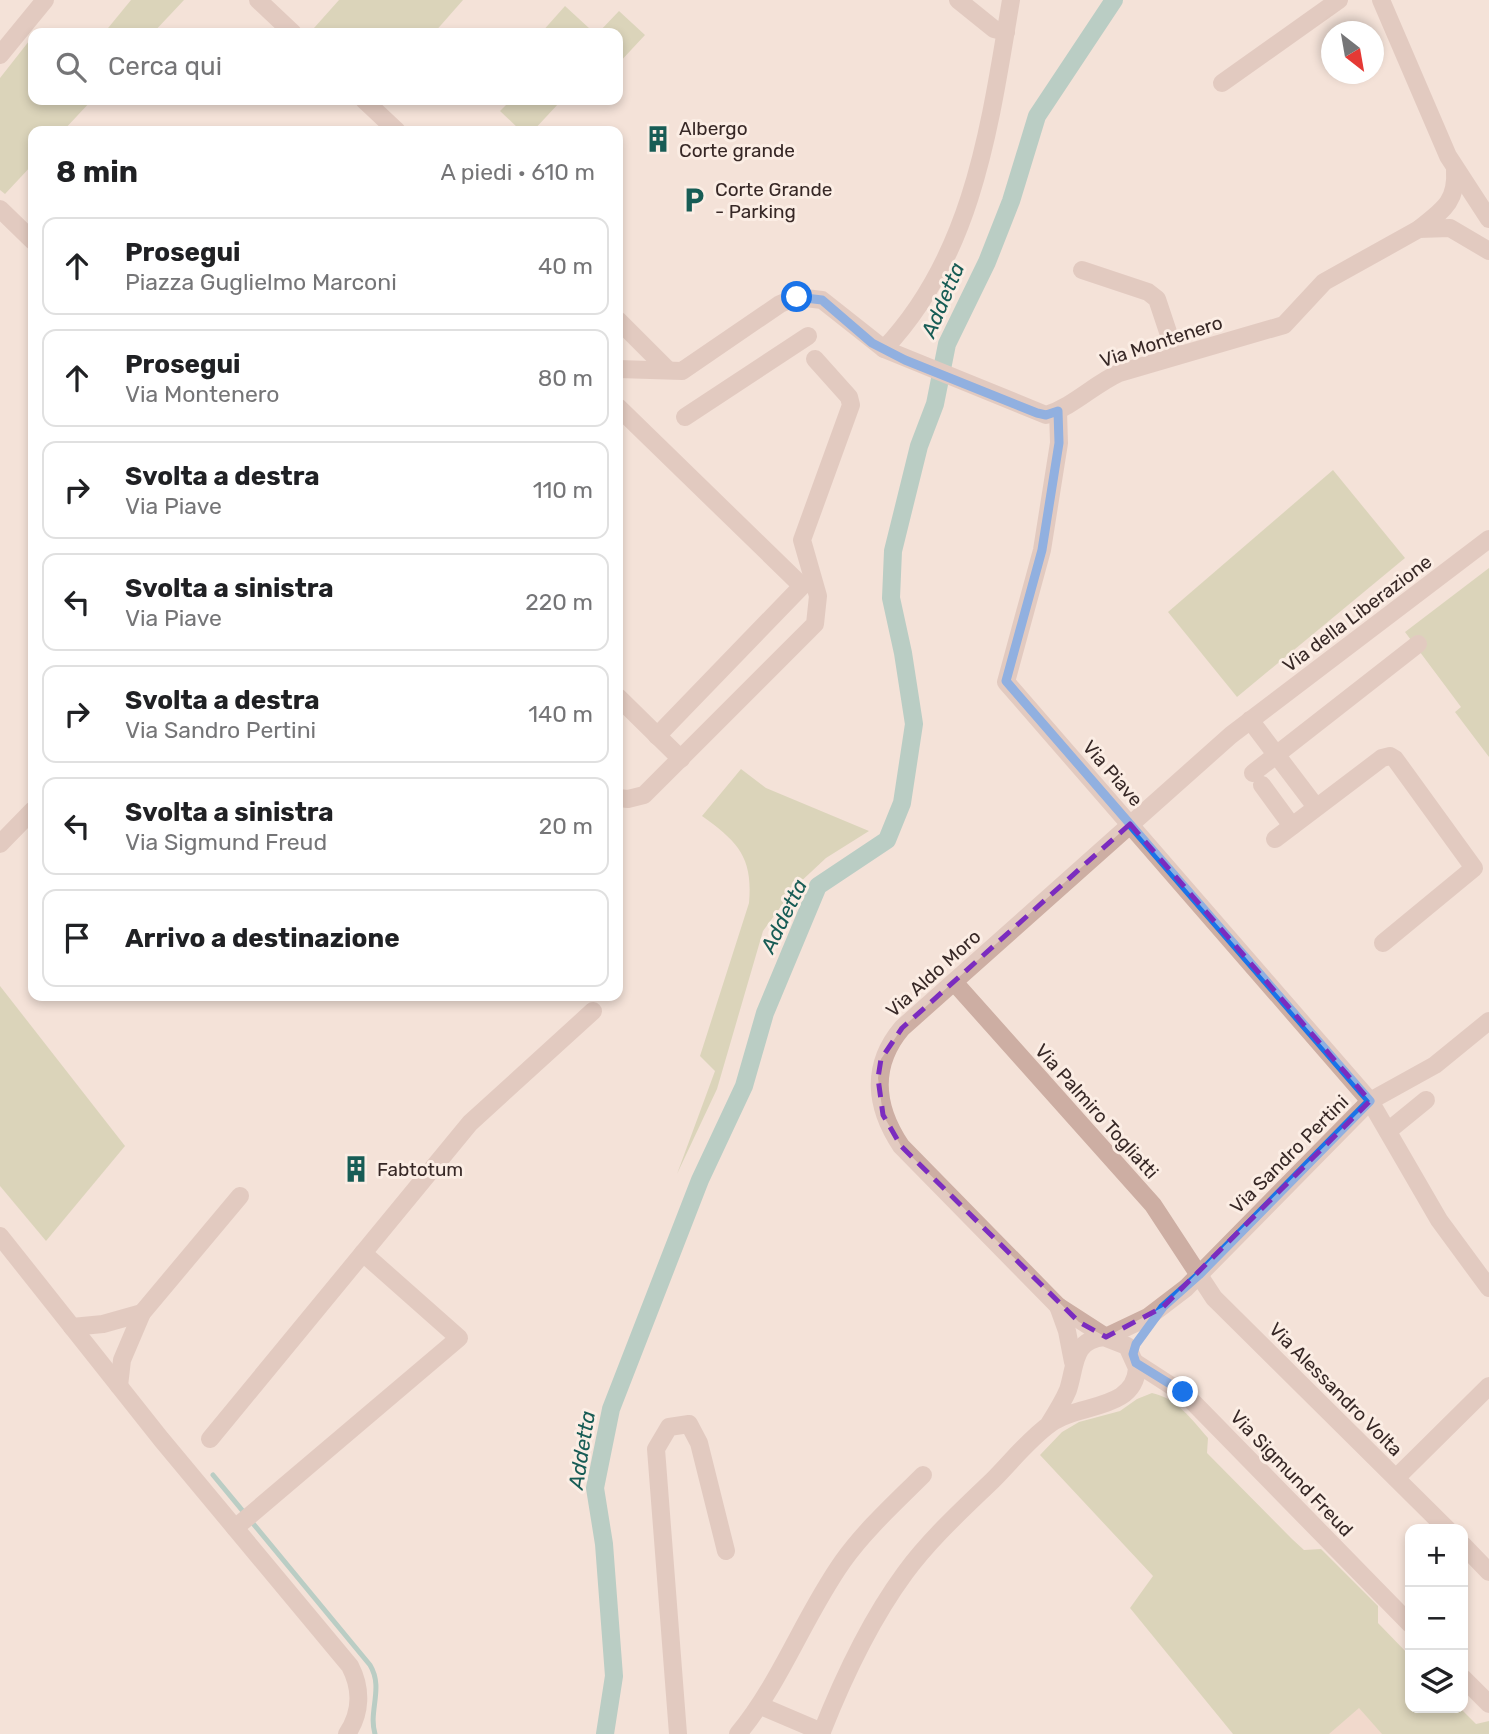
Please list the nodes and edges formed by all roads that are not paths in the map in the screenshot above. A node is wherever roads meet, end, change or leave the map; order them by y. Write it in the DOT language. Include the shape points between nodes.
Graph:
graph roads {
  1 [pos="45,0"];
  2 [pos="258,0"];
  3 [pos="958,0"];
  4 [pos="1011,0"];
  5 [pos="1339,0"];
  6 [pos="1381,0"];
  7 [pos="288,28"];
  8 [pos="1006,32"];
  9 [pos="0,55"];
  10 [pos="1222,83"];
  11 [pos="369,105"];
  12 [pos="392,126"];
  13 [pos="1455,170"];
  14 [pos="0,209"];
  15 [pos="1489,219"];
  16 [pos="1419,229"];
  17 [pos="28,236"];
  18 [pos="1489,251"];
  19 [pos="1083,270"];
  20 [pos="623,325"];
  21 [pos="808,336"];
  22 [pos="884,349"];
  23 [pos="1175,356"];
  24 [pos="815,359"];
  25 [pos="623,369"];
  26 [pos="668,370"];
  27 [pos="1058,411"];
  28 [pos="623,412"];
  29 [pos="685,417"];
  30 [pos="1489,540"];
  31 [pos="1418,644"];
  32 [pos="623,702"];
  33 [pos="1250,720"];
  34 [pos="657,736"];
  35 [pos="1276,754"];
  36 [pos="681,759"];
  37 [pos="623,798"];
  38 [pos="1316,807"];
  39 [pos="28,815"];
  40 [pos="1130,824"];
  41 [pos="1292,825"];
  42 [pos="1275,839"];
  43 [pos="0,844"];
  44 [pos="1383,943"];
  45 [pos="954,982"];
  46 [pos="593,1012"];
  47 [pos="1489,1021"];
  48 [pos="1426,1100"];
  49 [pos="1370,1101"];
  50 [pos="1388,1131"];
  51 [pos="240,1196"];
  52 [pos="0,1236"];
  53 [pos="363,1253"];
  54 [pos="1199,1275"];
  55 [pos="1489,1288"];
  56 [pos="1058,1306"];
  57 [pos="1163,1307"];
  58 [pos="142,1313"];
  59 [pos="72,1327"];
  60 [pos="1106,1337"];
  61 [pos="1135,1359"];
  62 [pos="1072,1369"];
  63 [pos="119,1386"];
  64 [pos="1489,1386"];
  65 [pos="1103,1402"];
  66 [pos="1049,1424"];
  67 [pos="210,1439"];
  68 [pos="923,1475"];
  69 [pos="1396,1478"];
  70 [pos="1442,1524"];
  71 [pos="235,1528"];
  72 [pos="1468,1550"];
  73 [pos="726,1551"];
  74 [pos="1489,1572"];
  75 [pos="1405,1619"];
  76 [pos="1468,1683"];
  77 [pos="1489,1704"];
  78 [pos="761,1706"];
  79 [pos="822,1733"];
  80 [pos="347,1734"];
  81 [pos="678,1734"];
  82 [pos="738,1734"];
  1 -- 9 [label="street"];
  2 -- 7 [label="street"];
  3 -- 8 [label="street" via="994,29"];
  4 -- 8 [label="street"];
  5 -- 10 [label="street"];
  6 -- 13 [label="street"];
  8 -- 22 [label="street" via="972,195 919,309"];
  11 -- 12 [label="street"];
  13 -- 15 [label="street"];
  13 -- 16 [label="street, Via Montenero" via="1456,190 1451,200"];
  14 -- 17 [label="street"];
  16 -- 18 [label="street" via="1450,228"];
  16 -- 23 [label="street, Via Montenero" via="1324,282 1291,320"];
  19 -- 23 [label="street" via="1157,299"];
  20 -- 26 [label="street"];
  21 -- 29 [label="street"];
  22 -- 26 [label="street" via="822,300 797,297 780,304 698,363 682,371"];
  22 -- 27 [label="street" via="1037,413"];
  23 -- 27 [label="street, Via Montenero" via="1104,380"];
  24 -- 36 [label="street" via="851,405 802,540 818,596 815,624"];
  25 -- 26 [label="street"];
  27 -- 40 [label="street, Via Piave" via="1059,443 1042,550 1006,681"];
  28 -- 34 [label="street" via="802,586"];
  30 -- 33 [label="street, Via della Liberazione"];
  31 -- 35 [label="street"];
  32 -- 34 [label="street"];
  33 -- 35 [label="street"];
  33 -- 40 [label="street, Via della Liberazione"];
  34 -- 36 [label="street"];
  35 -- 38 [label="street"];
  35 -- 41 [label="street" via="1258,779"];
  36 -- 37 [label="street" via="644,795"];
  38 -- 41 [label="street"];
  38 -- 44 [label="street" via="1390,756 1472,861 1470,874"];
  39 -- 43 [label="street"];
  40 -- 45 [label="street, Via Aldo Moro"];
  40 -- 49 [label="street, Via Piave"];
  41 -- 42 [label="street"];
  45 -- 54 [label="street, Via Palmiro Togliatti" via="1153,1205"];
  45 -- 56 [label="street, Via Aldo Moro" via="890,1042 878,1078 883,1115 901,1146"];
  46 -- 53 [label="street" via="470,1123"];
  47 -- 49 [label="street, Via Sandro Pertini" via="1435,1065"];
  48 -- 50 [label="street"];
  49 -- 50 [label="street, Via Piave"];
  49 -- 54 [label="street, Via Sandro Pertini"];
  50 -- 55 [label="street, Via Piave" via="1439,1220"];
  51 -- 58 [label="street"];
  52 -- 59 [label="street"];
  53 -- 67 [label="street"];
  53 -- 71 [label="street" via="459,1338"];
  54 -- 57 [label="street, Via Sandro Pertini"];
  54 -- 69 [label="street, Via Alessandro Volta" via="1214,1298"];
  56 -- 60 [label="street, Via Aldo Moro"];
  56 -- 62 [label="street"];
  57 -- 60 [label="street, Via Sandro Pertini"];
  57 -- 61 [label="street, Via Sandro Pertini" via="1140,1338"];
  58 -- 59 [label="street"];
  58 -- 63 [label="street" via="122,1360"];
  59 -- 63 [label="street"];
  60 -- 61 [label="street" via="1123,1342"];
  60 -- 62 [label="street" via="1084,1344"];
  61 -- 65 [label="street" via="1136,1380 1130,1390"];
  61 -- 75 [label="street, Via Sigmund Freud" via="1187,1396"];
  62 -- 65 [label="street" via="1083,1394"];
  62 -- 66 [label="street" via="1065,1398"];
  63 -- 71 [label="street"];
  64 -- 69 [label="street"];
  65 -- 66 [label="street"];
  66 -- 79 [label="street" via="904,1574 845,1675"];
  68 -- 78 [label="street" via="844,1560"];
  69 -- 70 [label="street, Via Alessandro Volta"];
  71 -- 80 [label="street" via="355,1677 358,1706"];
  72 -- 74 [label="street"];
  73 -- 81 [label="street" via="699,1443 689,1424 669,1427 656,1449"];
  76 -- 77 [label="street"];
  78 -- 79 [label="street"];
  78 -- 82 [label="street"];
}
